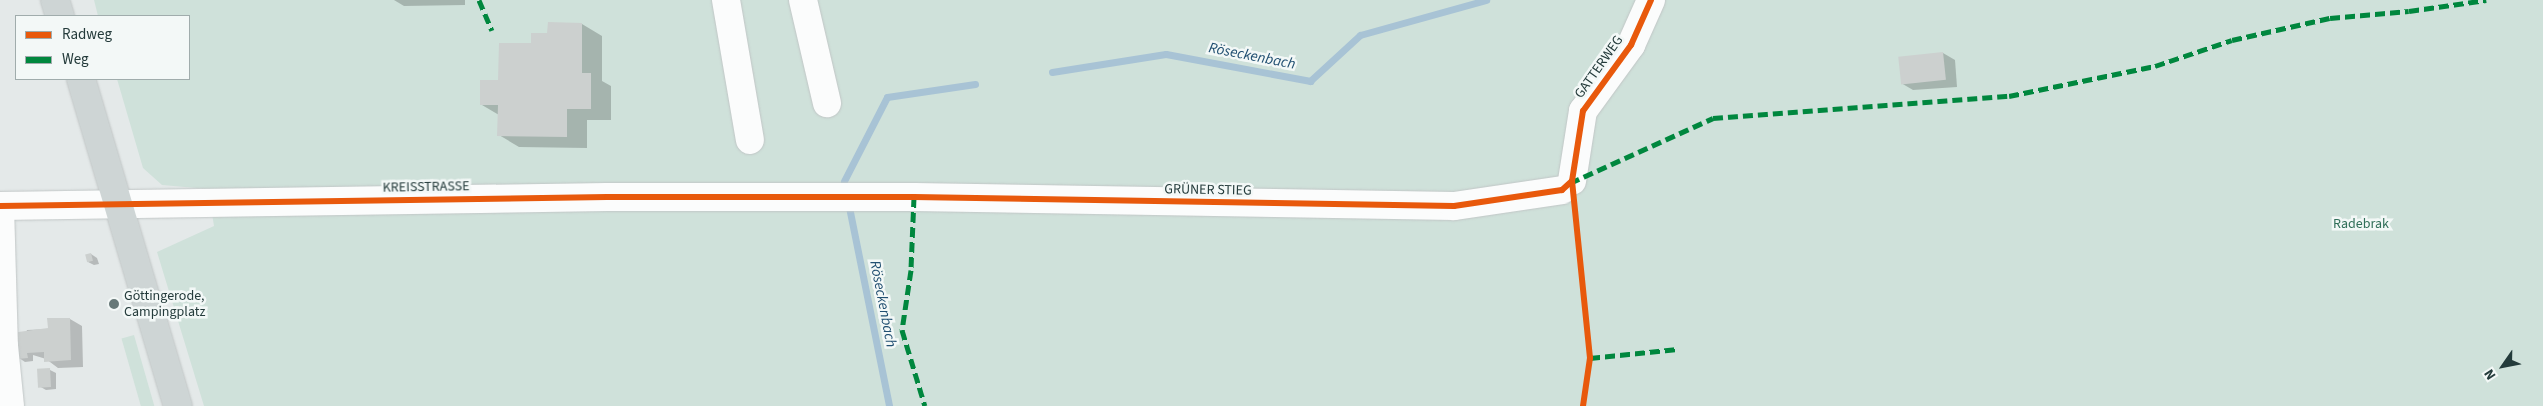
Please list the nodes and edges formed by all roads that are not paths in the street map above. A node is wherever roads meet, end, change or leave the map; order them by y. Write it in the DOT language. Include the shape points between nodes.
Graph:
graph roads {
  1 [pos="55,0"];
  2 [pos="726,0"];
  3 [pos="803,0"];
  4 [pos="1651,0"];
  5 [pos="60,15"];
  6 [pos="82,80"];
  7 [pos="827,103"];
  8 [pos="750,140"];
  9 [pos="1567,186"];
  10 [pos="852,197"];
  11 [pos="120,204"];
  12 [pos="0,206"];
  13 [pos="10,406"];
  14 [pos="178,406"];
  1 -- 5 [label="main road"];
  2 -- 8 [label="street"];
  3 -- 7 [label="street"];
  4 -- 9 [label="street, GATTERWEG" via="1631,45 1583,111"];
  6 -- 11 [label="main road"];
  9 -- 10 [label="street, GRÜNER STIEG" via="1454,206"];
  10 -- 11 [label="street, KREISSTRASSE"];
  11 -- 12 [label="street, KREISSTRASSE"];
  11 -- 14 [label="main road"];
  12 -- 13 [label="street" via="4,346"];
}
